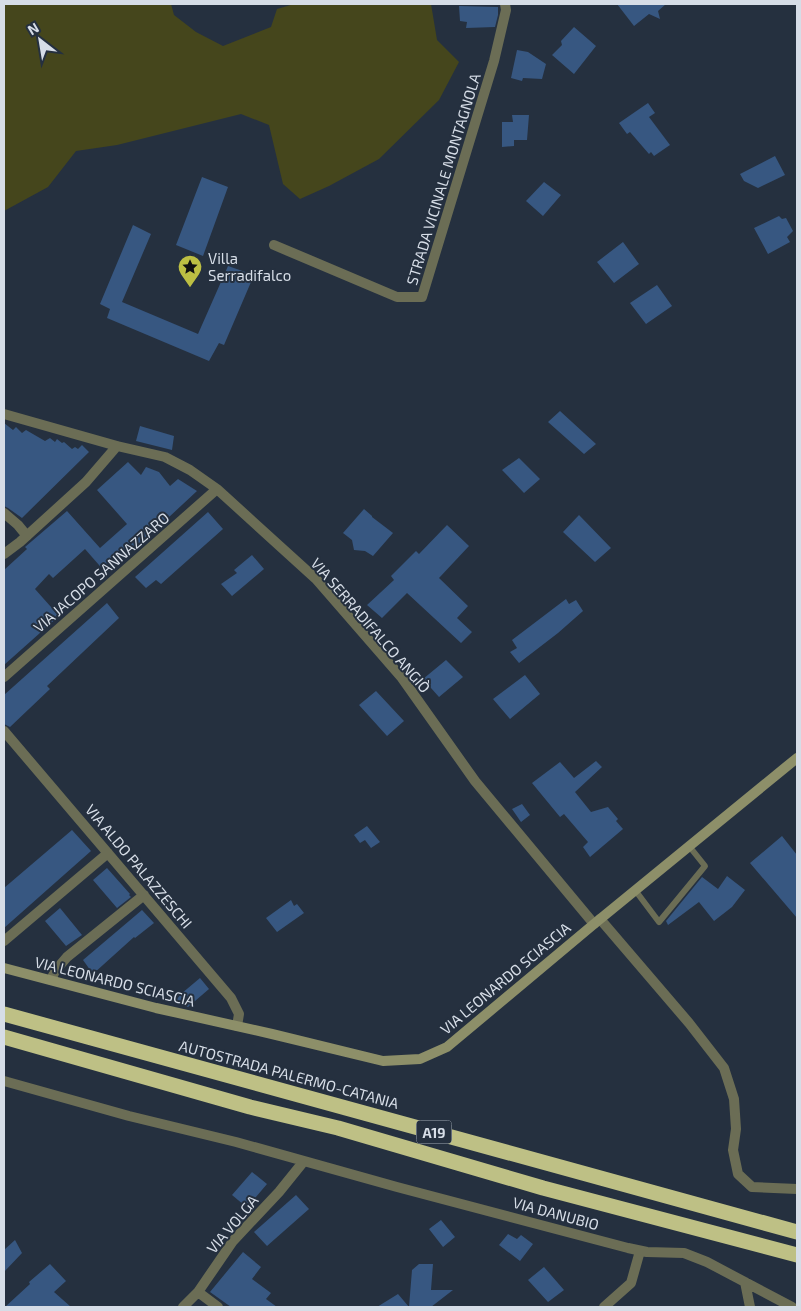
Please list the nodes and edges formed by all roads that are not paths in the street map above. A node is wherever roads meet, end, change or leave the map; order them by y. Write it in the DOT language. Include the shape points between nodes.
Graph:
graph roads {
  1 [pos="505,4"];
  2 [pos="274,246"];
  3 [pos="4,414"];
  4 [pos="117,446"];
  5 [pos="217,489"];
  6 [pos="4,513"];
  7 [pos="27,536"];
  8 [pos="4,554"];
  9 [pos="4,676"];
  10 [pos="4,731"];
  11 [pos="797,758"];
  12 [pos="689,846"];
  13 [pos="108,853"];
  14 [pos="635,890"];
  15 [pos="144,895"];
  16 [pos="597,922"];
  17 [pos="4,941"];
  18 [pos="4,968"];
  19 [pos="51,980"];
  20 [pos="4,1003"];
  21 [pos="4,1014"];
  22 [pos="237,1026"];
  23 [pos="61,1030"];
  24 [pos="4,1037"];
  25 [pos="4,1046"];
  26 [pos="4,1081"];
  27 [pos="204,1094"];
  28 [pos="304,1161"];
  29 [pos="797,1189"];
  30 [pos="797,1232"];
  31 [pos="640,1251"];
  32 [pos="797,1255"];
  33 [pos="745,1282"];
  34 [pos="198,1292"];
  35 [pos="183,1307"];
  36 [pos="218,1307"];
  37 [pos="604,1307"];
  38 [pos="750,1307"];
  39 [pos="792,1307"];
  1 -- 2 [label="street, STRADA VICINALE MONTAGNOLA" via="494,62 422,297 397,297"];
  3 -- 4 [label="street, VIA SERRADIFALCO ANGIÒ"];
  4 -- 5 [label="street, VIA SERRADIFALCO ANGIÒ" via="165,457"];
  4 -- 7 [label="street" via="86,482"];
  5 -- 9 [label="street, VIA JACOPO SANNAZZARO"];
  5 -- 16 [label="street, VIA SERRADIFALCO ANGIÒ" via="322,586 402,678 475,781"];
  6 -- 7 [label="street"];
  7 -- 8 [label="street"];
  10 -- 13 [label="street, VIA ALDO PALAZZESCHI"];
  11 -- 12 [label="street, VIA LEONARDO SCIASCIA"];
  12 -- 14 [label="street, VIA LEONARDO SCIASCIA"];
  12 -- 14 [label="lane" via="705,866 659,922"];
  13 -- 15 [label="street, VIA ALDO PALAZZESCHI"];
  13 -- 17 [label="street"];
  14 -- 16 [label="street, VIA LEONARDO SCIASCIA"];
  15 -- 19 [label="street" via="67,957 54,971"];
  15 -- 22 [label="street, VIA ALDO PALAZZESCHI" via="231,998 239,1014"];
  16 -- 22 [label="street, VIA LEONARDO SCIASCIA" via="446,1047 420,1059 384,1061"];
  16 -- 29 [label="street, VIA SERRADIFALCO ANGIÒ" via="689,1023 724,1068 734,1098 736,1129 733,1150 738,1174 752,1187"];
  18 -- 19 [label="street, VIA LEONARDO SCIASCIA"];
  19 -- 22 [label="street, VIA LEONARDO SCIASCIA"];
  20 -- 23 [label="highway"];
  21 -- 23 [label="highway, AUTOSTRADA PALERMO-CATANIA / A19"];
  23 -- 30 [label="highway, AUTOSTRADA PALERMO-CATANIA / A19"];
  24 -- 27 [label="highway, A19"];
  25 -- 27 [label="highway" via="101,1072"];
  26 -- 28 [label="street, VIA DANUBIO"];
  27 -- 32 [label="highway, A19"];
  28 -- 31 [label="street, VIA DANUBIO"];
  28 -- 34 [label="street, VIA VOLGA" via="233,1241"];
  31 -- 33 [label="street, VIA DANUBIO" via="684,1253"];
  31 -- 37 [label="street" via="631,1283"];
  33 -- 38 [label="street"];
  33 -- 39 [label="street, VIA DANUBIO"];
  34 -- 35 [label="street, VIA VOLGA"];
  34 -- 36 [label="street"];
}
